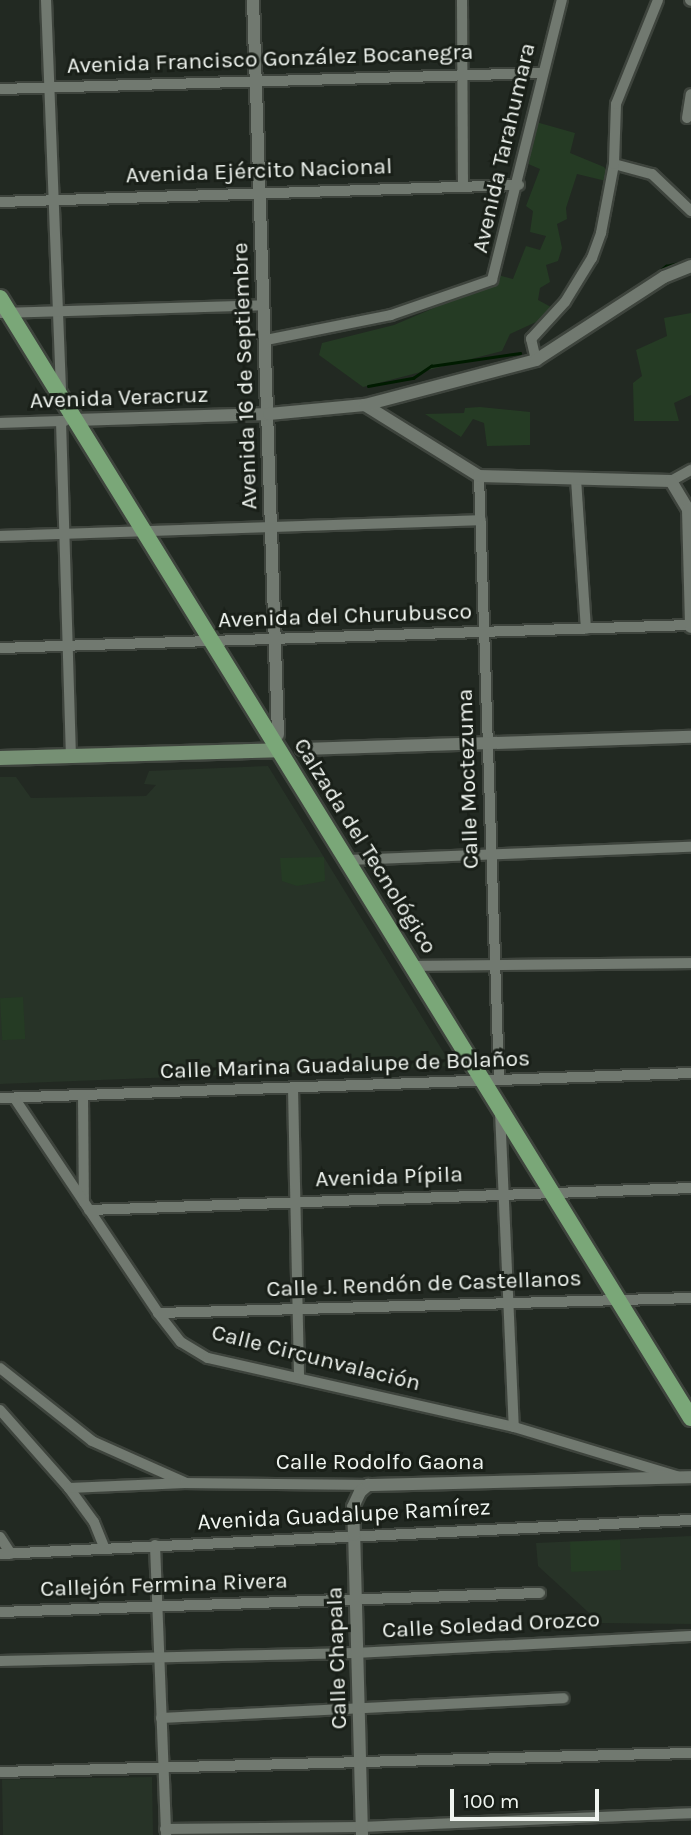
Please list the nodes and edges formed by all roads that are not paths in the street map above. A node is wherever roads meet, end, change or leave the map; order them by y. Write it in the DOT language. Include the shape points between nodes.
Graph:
graph roads {
  1 [pos="46,0"];
  2 [pos="253,0"];
  3 [pos="462,0"];
  4 [pos="562,0"];
  5 [pos="658,0"];
  6 [pos="542,73"];
  7 [pos="464,74"];
  8 [pos="255,80"];
  9 [pos="49,87"];
  10 [pos="0,89"];
  11 [pos="691,94"];
  12 [pos="687,118"];
  13 [pos="614,164"];
  14 [pos="463,185"];
  15 [pos="519,186"];
  16 [pos="259,192"];
  17 [pos="54,200"];
  18 [pos="0,202"];
  19 [pos="691,211"];
  20 [pos="691,265"];
  21 [pos="0,298"];
  22 [pos="264,304"];
  23 [pos="58,310"];
  24 [pos="5,313"];
  25 [pos="266,340"];
  26 [pos="537,360"];
  27 [pos="61,397"];
  28 [pos="365,405"];
  29 [pos="270,414"];
  30 [pos="68,421"];
  31 [pos="0,423"];
  32 [pos="691,470"];
  33 [pos="479,476"];
  34 [pos="576,479"];
  35 [pos="671,481"];
  36 [pos="689,512"];
  37 [pos="481,520"];
  38 [pos="271,527"];
  39 [pos="144,532"];
  40 [pos="65,534"];
  41 [pos="0,536"];
  42 [pos="691,626"];
  43 [pos="586,629"];
  44 [pos="484,633"];
  45 [pos="276,639"];
  46 [pos="212,641"];
  47 [pos="68,646"];
  48 [pos="0,648"];
  49 [pos="691,737"];
  50 [pos="279,743"];
  51 [pos="489,743"];
  52 [pos="302,749"];
  53 [pos="71,755"];
  54 [pos="0,758"];
  55 [pos="691,848"];
  56 [pos="492,856"];
  57 [pos="347,860"];
  58 [pos="691,963"];
  59 [pos="412,966"];
  60 [pos="494,967"];
  61 [pos="691,1073"];
  62 [pos="499,1080"];
  63 [pos="482,1081"];
  64 [pos="293,1088"];
  65 [pos="83,1096"];
  66 [pos="0,1098"];
  67 [pos="15,1099"];
  68 [pos="499,1108"];
  69 [pos="691,1188"];
  70 [pos="551,1191"];
  71 [pos="503,1193"];
  72 [pos="295,1202"];
  73 [pos="87,1206"];
  74 [pos="691,1298"];
  75 [pos="618,1300"];
  76 [pos="508,1303"];
  77 [pos="298,1309"];
  78 [pos="158,1313"];
  79 [pos="0,1368"];
  80 [pos="299,1376"];
  81 [pos="0,1410"];
  82 [pos="691,1419"];
  83 [pos="514,1427"];
  84 [pos="688,1478"];
  85 [pos="185,1482"];
  86 [pos="368,1485"];
  87 [pos="69,1488"];
  88 [pos="691,1520"];
  89 [pos="354,1535"];
  90 [pos="0,1538"];
  91 [pos="155,1545"];
  92 [pos="105,1549"];
  93 [pos="5,1554"];
  94 [pos="540,1593"];
  95 [pos="356,1599"];
  96 [pos="157,1607"];
  97 [pos="0,1612"];
  98 [pos="691,1636"];
  99 [pos="355,1653"];
  100 [pos="159,1655"];
  101 [pos="0,1661"];
  102 [pos="564,1698"];
  103 [pos="359,1710"];
  104 [pos="161,1718"];
  105 [pos="691,1753"];
  106 [pos="361,1760"];
  107 [pos="163,1767"];
  108 [pos="0,1772"];
  109 [pos="691,1813"];
  110 [pos="362,1831"];
  111 [pos="166,1832"];
  1 -- 9 [label="street"];
  2 -- 8 [label="street, Avenida 16 de Septiembre"];
  3 -- 7 [label="street"];
  4 -- 6 [label="street, Avenida Tarahumara"];
  5 -- 13 [label="street" via="616,104"];
  6 -- 7 [label="street, Avenida Francisco González Bocanegra"];
  6 -- 15 [label="street, Avenida Tarahumara"];
  7 -- 8 [label="street, Avenida Francisco González Bocanegra"];
  7 -- 14 [label="street"];
  8 -- 9 [label="street, Avenida Francisco González Bocanegra"];
  8 -- 16 [label="street, Avenida 16 de Septiembre"];
  9 -- 10 [label="street, Avenida Francisco González Bocanegra"];
  9 -- 17 [label="street"];
  11 -- 12 [label="street"];
  13 -- 19 [label="street" via="652,174"];
  13 -- 26 [label="street" via="592,258 565,302 531,339"];
  14 -- 15 [label="street, Avenida Ejército Nacional"];
  14 -- 16 [label="street, Avenida Ejército Nacional"];
  15 -- 25 [label="street, Avenida Tarahumara" via="499,264 489,282 391,315"];
  16 -- 17 [label="street, Avenida Ejército Nacional"];
  16 -- 22 [label="street, Avenida 16 de Septiembre"];
  17 -- 18 [label="street, Avenida Ejército Nacional"];
  17 -- 23 [label="street"];
  20 -- 26 [label="street, Avenida Veracruz" via="664,277"];
  21 -- 24 [label="main road, Calzada del Tecnológico"];
  22 -- 23 [label="street"];
  22 -- 25 [label="street, Avenida 16 de Septiembre"];
  23 -- 24 [label="street"];
  23 -- 27 [label="street"];
  24 -- 27 [label="main road, Calzada del Tecnológico"];
  25 -- 29 [label="street, Avenida 16 de Septiembre"];
  26 -- 28 [label="street, Avenida Veracruz"];
  27 -- 30 [label="main road, Calzada del Tecnológico"];
  28 -- 29 [label="street, Avenida Veracruz"];
  28 -- 33 [label="street"];
  29 -- 30 [label="street, Avenida Veracruz"];
  29 -- 38 [label="street, Avenida 16 de Septiembre"];
  30 -- 31 [label="street, Avenida Veracruz"];
  30 -- 39 [label="main road, Calzada del Tecnológico"];
  30 -- 40 [label="street"];
  32 -- 35 [label="street"];
  33 -- 34 [label="street"];
  33 -- 37 [label="street, Calle Moctezuma"];
  34 -- 35 [label="street"];
  34 -- 43 [label="street"];
  35 -- 36 [label="street"];
  36 -- 42 [label="street"];
  37 -- 38 [label="street"];
  37 -- 44 [label="street, Calle Moctezuma"];
  38 -- 39 [label="street"];
  38 -- 45 [label="street, Avenida 16 de Septiembre"];
  39 -- 40 [label="street"];
  39 -- 46 [label="main road, Calzada del Tecnológico"];
  40 -- 41 [label="street"];
  40 -- 47 [label="street"];
  42 -- 43 [label="street, Avenida del Churubusco"];
  43 -- 44 [label="street, Avenida del Churubusco"];
  44 -- 45 [label="street, Avenida del Churubusco"];
  44 -- 51 [label="street, Calle Moctezuma"];
  45 -- 46 [label="street, Avenida del Churubusco"];
  45 -- 50 [label="street, Avenida 16 de Septiembre"];
  46 -- 47 [label="street, Avenida del Churubusco"];
  46 -- 50 [label="main road, Calzada del Tecnológico"];
  47 -- 48 [label="street, Avenida del Churubusco"];
  47 -- 53 [label="street"];
  49 -- 51 [label="street"];
  50 -- 52 [label="street"];
  50 -- 53 [label="main road"];
  50 -- 57 [label="main road, Calzada del Tecnológico"];
  51 -- 52 [label="street"];
  51 -- 56 [label="street, Calle Moctezuma"];
  53 -- 54 [label="main road"];
  55 -- 56 [label="street"];
  56 -- 57 [label="street"];
  56 -- 60 [label="street, Calle Moctezuma"];
  57 -- 59 [label="main road, Calzada del Tecnológico"];
  58 -- 60 [label="street"];
  59 -- 60 [label="street"];
  59 -- 63 [label="main road, Calzada del Tecnológico"];
  60 -- 62 [label="street, Calle Moctezuma"];
  61 -- 62 [label="street, Calle Marina Guadalupe de Bolaños"];
  62 -- 63 [label="street, Calle Marina Guadalupe de Bolaños"];
  63 -- 64 [label="street, Calle Marina Guadalupe de Bolaños"];
  63 -- 68 [label="main road, Calzada del Tecnológico"];
  64 -- 65 [label="street, Calle Marina Guadalupe de Bolaños"];
  64 -- 72 [label="street"];
  65 -- 67 [label="street, Calle Marina Guadalupe de Bolaños"];
  65 -- 73 [label="street"];
  66 -- 67 [label="street, Calle Marina Guadalupe de Bolaños"];
  67 -- 73 [label="street, Calle Circunvalación"];
  68 -- 70 [label="main road, Calzada del Tecnológico"];
  68 -- 71 [label="street"];
  69 -- 70 [label="street, Avenida Pípila"];
  70 -- 71 [label="street, Avenida Pípila"];
  70 -- 75 [label="main road, Calzada del Tecnológico"];
  71 -- 72 [label="street, Avenida Pípila"];
  71 -- 76 [label="street"];
  72 -- 73 [label="street, Avenida Pípila"];
  72 -- 77 [label="street"];
  73 -- 78 [label="street, Calle Circunvalación"];
  74 -- 75 [label="street, Calle J. Rendón de Castellanos"];
  75 -- 76 [label="street, Calle J. Rendón de Castellanos"];
  75 -- 82 [label="main road, Calzada del Tecnológico"];
  76 -- 77 [label="street, Calle J. Rendón de Castellanos"];
  76 -- 83 [label="street"];
  77 -- 78 [label="street, Calle J. Rendón de Castellanos"];
  77 -- 80 [label="street"];
  78 -- 80 [label="street, Calle Circunvalación" via="181,1342 208,1358"];
  79 -- 85 [label="street" via="92,1441"];
  80 -- 83 [label="street, Calle Circunvalación"];
  81 -- 87 [label="street"];
  83 -- 84 [label="street, Calle Circunvalación"];
  84 -- 86 [label="street, Calle Rodolfo Gaona"];
  85 -- 86 [label="street, Calle Rodolfo Gaona"];
  85 -- 87 [label="street, Calle Rodolfo Gaona"];
  86 -- 89 [label="street, Calle Chapala" via="354,1507"];
  87 -- 92 [label="street" via="94,1522"];
  88 -- 89 [label="street, Avenida Guadalupe Ramírez"];
  89 -- 91 [label="street, Avenida Guadalupe Ramírez"];
  89 -- 95 [label="street, Calle Chapala"];
  90 -- 93 [label="street"];
  91 -- 92 [label="street, Avenida Guadalupe Ramírez"];
  91 -- 96 [label="street"];
  92 -- 93 [label="street, Avenida Guadalupe Ramírez"];
  94 -- 95 [label="street, Callejón Fermina Rivera"];
  95 -- 96 [label="street, Callejón Fermina Rivera"];
  95 -- 99 [label="street, Calle Chapala"];
  96 -- 97 [label="street, Callejón Fermina Rivera"];
  96 -- 100 [label="street"];
  98 -- 99 [label="street, Calle Soledad Orozco"];
  99 -- 100 [label="street, Calle Soledad Orozco"];
  99 -- 103 [label="street, Calle Chapala"];
  100 -- 101 [label="street, Calle Soledad Orozco"];
  100 -- 104 [label="street"];
  102 -- 103 [label="street"];
  103 -- 104 [label="street"];
  103 -- 106 [label="street, Calle Chapala"];
  104 -- 107 [label="street"];
  105 -- 106 [label="street"];
  106 -- 107 [label="street"];
  106 -- 110 [label="street, Calle Chapala"];
  107 -- 108 [label="street"];
  107 -- 111 [label="street"];
  109 -- 110 [label="street"];
  110 -- 111 [label="street"];
}
